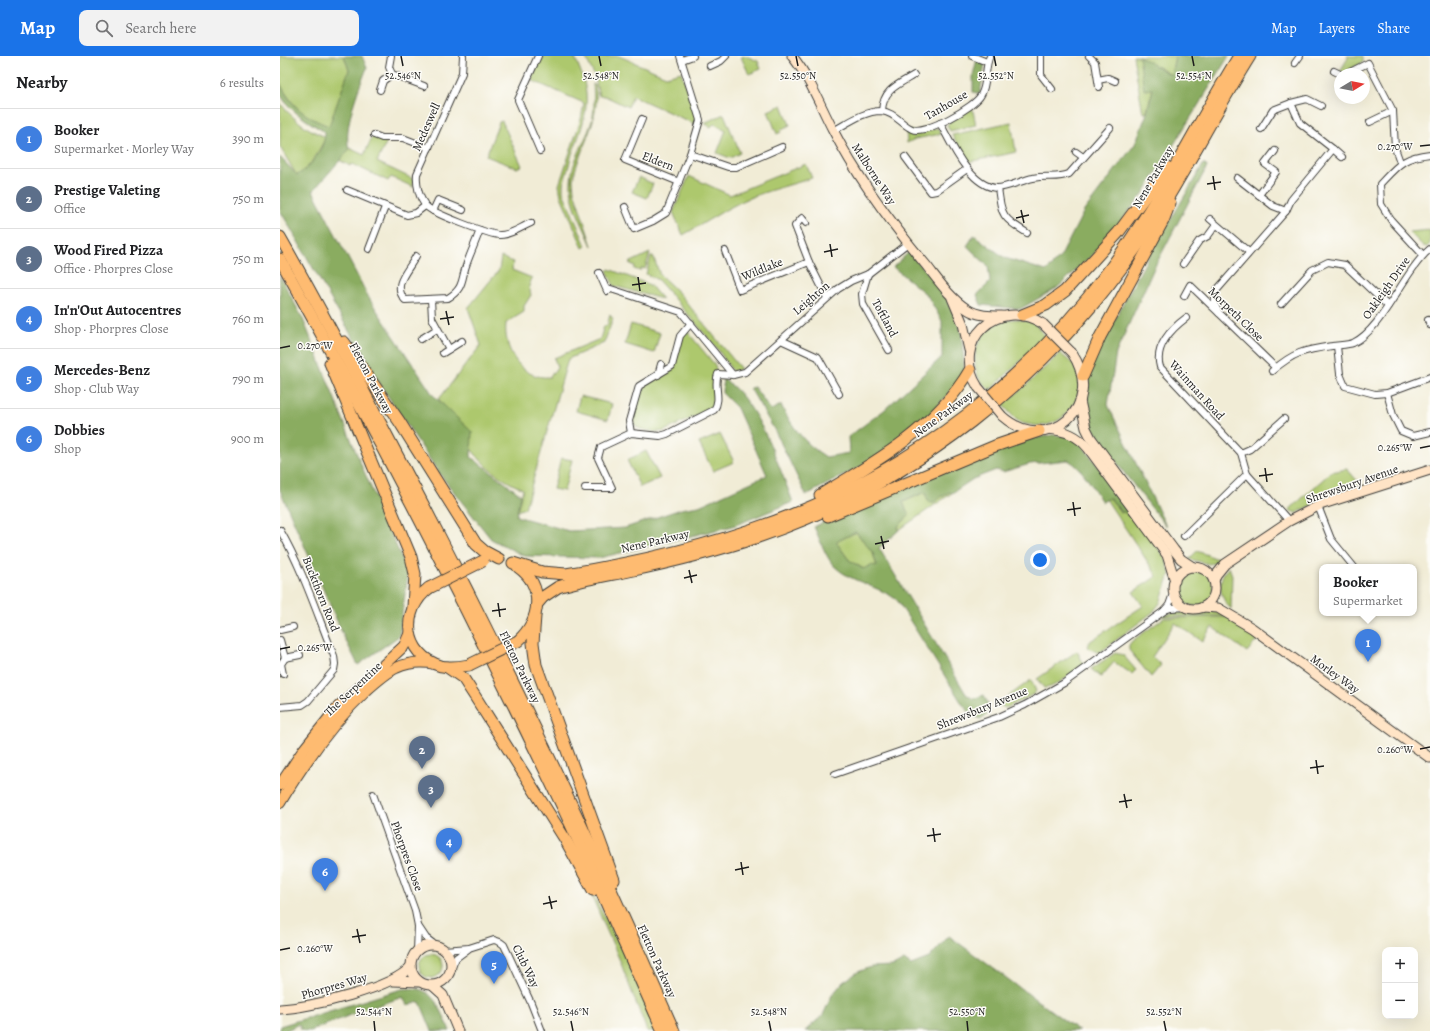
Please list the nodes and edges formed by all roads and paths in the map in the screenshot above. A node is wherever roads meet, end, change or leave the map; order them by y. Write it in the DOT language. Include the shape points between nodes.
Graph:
graph roads {
  1 [pos="390,56"];
  2 [pos="463,56"];
  3 [pos="538,56"];
  4 [pos="693,56"];
  5 [pos="726,56"];
  6 [pos="792,56"];
  7 [pos="972,56"];
  8 [pos="1041,56"];
  9 [pos="1090,56"];
  10 [pos="1239,56"];
  11 [pos="1250,56"];
  12 [pos="1300,56"];
  13 [pos="1367,56"];
  14 [pos="681,58"];
  15 [pos="988,59"];
  16 [pos="1295,63"];
  17 [pos="1368,63"];
  18 [pos="710,66"];
  19 [pos="1358,68"];
  20 [pos="392,74"];
  21 [pos="914,75"];
  22 [pos="1098,80"];
  23 [pos="1115,81"];
  24 [pos="424,86"];
  25 [pos="1099,87"];
  26 [pos="1052,89"];
  27 [pos="380,90"];
  28 [pos="1291,103"];
  29 [pos="1321,106"];
  30 [pos="882,111"];
  31 [pos="1393,111"];
  32 [pos="642,119"];
  33 [pos="1370,122"];
  34 [pos="940,123"];
  35 [pos="1110,128"];
  36 [pos="1196,128"];
  37 [pos="1261,129"];
  38 [pos="833,131"];
  39 [pos="374,135"];
  40 [pos="782,147"];
  41 [pos="429,148"];
  42 [pos="1333,149"];
  43 [pos="540,151"];
  44 [pos="1276,151"];
  45 [pos="1076,152"];
  46 [pos="690,154"];
  47 [pos="1430,154"];
  48 [pos="904,157"];
  49 [pos="1083,157"];
  50 [pos="1342,157"];
  51 [pos="1400,162"];
  52 [pos="1185,168"];
  53 [pos="967,170"];
  54 [pos="1237,178"];
  55 [pos="679,182"];
  56 [pos="998,188"];
  57 [pos="347,190"];
  58 [pos="1259,195"];
  59 [pos="385,206"];
  60 [pos="425,206"];
  61 [pos="625,207"];
  62 [pos="462,210"];
  63 [pos="433,211"];
  64 [pos="1286,211"];
  65 [pos="1210,219"];
  66 [pos="531,223"];
  67 [pos="806,223"];
  68 [pos="1216,225"];
  69 [pos="480,230"];
  70 [pos="1027,233"];
  71 [pos="280,237"];
  72 [pos="908,243"];
  73 [pos="369,249"];
  74 [pos="1430,249"];
  75 [pos="725,252"];
  76 [pos="1249,252"];
  77 [pos="1423,255"];
  78 [pos="416,256"];
  79 [pos="280,259"];
  80 [pos="809,262"];
  81 [pos="404,264"];
  82 [pos="1183,264"];
  83 [pos="410,268"];
  84 [pos="599,273"];
  85 [pos="868,274"];
  86 [pos="950,295"];
  87 [pos="1184,296"];
  88 [pos="827,298"];
  89 [pos="431,299"];
  90 [pos="304,302"];
  91 [pos="1281,304"];
  92 [pos="1388,306"];
  93 [pos="1219,313"];
  94 [pos="322,314"];
  95 [pos="1022,315"];
  96 [pos="1002,316"];
  97 [pos="1186,318"];
  98 [pos="690,323"];
  99 [pos="437,329"];
  100 [pos="421,339"];
  101 [pos="780,340"];
  102 [pos="462,341"];
  103 [pos="1336,346"];
  104 [pos="449,349"];
  105 [pos="889,350"];
  106 [pos="443,353"];
  107 [pos="969,355"];
  108 [pos="661,364"];
  109 [pos="1274,369"];
  110 [pos="970,370"];
  111 [pos="658,375"];
  112 [pos="733,375"];
  113 [pos="1083,376"];
  114 [pos="1430,377"];
  115 [pos="1387,393"];
  116 [pos="839,394"];
  117 [pos="1080,401"];
  118 [pos="1284,419"];
  119 [pos="1044,430"];
  120 [pos="1430,432"];
  121 [pos="631,433"];
  122 [pos="1242,453"];
  123 [pos="1430,470"];
  124 [pos="1247,474"];
  125 [pos="585,488"];
  126 [pos="1318,506"];
  127 [pos="792,515"];
  128 [pos="1288,521"];
  129 [pos="280,530"];
  130 [pos="759,536"];
  131 [pos="1184,536"];
  132 [pos="499,559"];
  133 [pos="513,563"];
  134 [pos="1225,564"];
  135 [pos="1352,564"];
  136 [pos="1197,567"];
  137 [pos="1175,581"];
  138 [pos="1215,586"];
  139 [pos="1174,591"];
  140 [pos="538,604"];
  141 [pos="413,607"];
  142 [pos="1187,607"];
  143 [pos="1203,607"];
  144 [pos="1164,611"];
  145 [pos="1225,611"];
  146 [pos="536,616"];
  147 [pos="293,627"];
  148 [pos="280,630"];
  149 [pos="410,632"];
  150 [pos="280,644"];
  151 [pos="300,655"];
  152 [pos="285,658"];
  153 [pos="435,664"];
  154 [pos="447,667"];
  155 [pos="284,674"];
  156 [pos="371,682"];
  157 [pos="358,694"];
  158 [pos="280,707"];
  159 [pos="1430,758"];
  160 [pos="835,774"];
  161 [pos="280,785"];
  162 [pos="373,794"];
  163 [pos="280,803"];
  164 [pos="418,926"];
  165 [pos="435,945"];
  166 [pos="470,948"];
  167 [pos="444,950"];
  168 [pos="416,951"];
  169 [pos="637,960"];
  170 [pos="411,966"];
  171 [pos="452,967"];
  172 [pos="448,978"];
  173 [pos="393,981"];
  174 [pos="419,982"];
  175 [pos="433,986"];
  176 [pos="280,1010"];
  177 [pos="451,1013"];
  178 [pos="458,1031"];
  179 [pos="542,1031"];
  180 [pos="663,1031"];
  181 [pos="674,1031"];
  1 -- 20 [label="street"];
  2 -- 41 [label="street, Medeswell" via="462,73"];
  3 -- 43 [label="street" via="518,100"];
  4 -- 14 [label="street"];
  5 -- 18 [label="street"];
  6 -- 38 [label="street, Malborne Way" via="802,68"];
  7 -- 15 [label="street"];
  8 -- 26 [label="street" via="1041,75"];
  9 -- 22 [label="street" via="1095,62"];
  10 -- 36 [label="highway, Nene Parkway"];
  11 -- 52 [label="highway, Nene Parkway"];
  12 -- 16 [label="street"];
  13 -- 17 [label="street"];
  14 -- 46 [label="street, Eldern" via="700,120"];
  15 -- 34 [label="street, Tanhouse" via="981,95 974,103"];
  17 -- 19 [label="street"];
  17 -- 31 [label="street"];
  20 -- 24 [label="street, Medeswell"];
  20 -- 27 [label="street" via="383,81"];
  21 -- 30 [label="street" via="890,90 882,100"];
  22 -- 23 [label="street" via="1108,78"];
  22 -- 25 [label="street"];
  28 -- 29 [label="street" via="1307,99"];
  28 -- 37 [label="street" via="1273,110"];
  28 -- 42 [label="street" via="1300,123"];
  30 -- 34 [label="street, Tanhouse" via="913,129 923,130"];
  30 -- 38 [label="street" via="868,112"];
  31 -- 33 [label="street"];
  31 -- 51 [label="street" via="1395,148"];
  32 -- 55 [label="street, Eldern" via="625,160"];
  34 -- 53 [label="street"];
  35 -- 49 [label="street"];
  36 -- 95 [label="highway" via="1118,233 1089,266 1056,299"];
  36 -- 127 [label="highway, Nene Parkway" via="1148,213 1109,271 1038,352 977,406 936,437 873,476"];
  38 -- 72 [label="street, Malborne Way" via="866,187"];
  39 -- 41 [label="street" via="382,138 403,138"];
  40 -- 46 [label="street" via="736,167 728,167"];
  41 -- 60 [label="street, Medeswell" via="416,179"];
  42 -- 50 [label="street"];
  42 -- 64 [label="street" via="1291,200"];
  44 -- 58 [label="street" via="1265,164 1276,172"];
  45 -- 49 [label="street"];
  46 -- 55 [label="street, Eldern"];
  47 -- 51 [label="street" via="1418,155"];
  48 -- 53 [label="street" via="931,192"];
  49 -- 56 [label="street" via="1073,170 1064,176 1039,176"];
  51 -- 77 [label="street" via="1380,184 1381,204 1391,220"];
  52 -- 113 [label="highway" via="1163,221 1100,337"];
  52 -- 130 [label="highway, Nene Parkway" via="1116,276 1066,336 1011,389 941,444 878,483 815,515"];
  53 -- 56 [label="street" via="977,180"];
  54 -- 58 [label="street"];
  55 -- 61 [label="street, Eldern" via="666,213 654,221 634,229"];
  56 -- 70 [label="street" via="1002,212 1007,220"];
  57 -- 59 [label="street"];
  58 -- 64 [label="street" via="1273,206"];
  59 -- 60 [label="street" via="407,215 416,213"];
  59 -- 73 [label="street"];
  60 -- 63 [label="street"];
  62 -- 63 [label="street" via="438,200"];
  63 -- 69 [label="street"];
  64 -- 76 [label="street"];
  65 -- 68 [label="street"];
  66 -- 69 [label="street" via="509,234 498,235"];
  67 -- 80 [label="street" via="802,218 795,226"];
  68 -- 76 [label="street"];
  68 -- 82 [label="street" via="1208,236 1199,241"];
  69 -- 89 [label="street" via="466,265 463,282 454,295"];
  71 -- 94 [label="highway, Fletton Parkway"];
  72 -- 85 [label="street, Leighton"];
  72 -- 86 [label="street, Malborne Way"];
  74 -- 77 [label="street, Oakleigh Drive"];
  75 -- 80 [label="street, Wildlake" via="740,290"];
  76 -- 93 [label="street" via="1230,278 1216,291 1215,306"];
  77 -- 92 [label="street, Oakleigh Drive"];
  78 -- 83 [label="street"];
  79 -- 90 [label="highway, Fletton Parkway"];
  80 -- 88 [label="street"];
  81 -- 83 [label="street"];
  83 -- 89 [label="street" via="400,280 400,295 405,300"];
  84 -- 98 [label="street" via="607,291 611,289 682,312"];
  85 -- 88 [label="street, Leighton" via="851,281"];
  85 -- 105 [label="street, Toftland" via="862,294 863,304"];
  86 -- 96 [label="street, Malborne Way" via="968,310"];
  86 -- 107 [label="street, Malborne Way" via="963,324"];
  87 -- 93 [label="street, Morpeth Close" via="1190,285"];
  88 -- 101 [label="street, Leighton"];
  89 -- 99 [label="street" via="432,318"];
  90 -- 141 [label="highway" via="411,557 415,574"];
  90 -- 169 [label="highway, Fletton Parkway" via="465,608"];
  91 -- 92 [label="street" via="1312,270 1328,262 1345,265"];
  92 -- 103 [label="street, Oakleigh Drive" via="1372,328 1353,343"];
  93 -- 109 [label="street, Morpeth Close"];
  94 -- 132 [label="highway" via="356,358 476,544"];
  94 -- 169 [label="highway, Fletton Parkway" via="474,603 572,807"];
  95 -- 96 [label="street"];
  95 -- 113 [label="street, bridge" via="1043,324 1072,353"];
  96 -- 107 [label="street" via="980,330 974,338"];
  97 -- 122 [label="street, Wainman Road" via="1172,329 1160,350 1160,367"];
  98 -- 111 [label="street" via="680,336 672,366"];
  98 -- 112 [label="street"];
  99 -- 100 [label="street"];
  99 -- 104 [label="street"];
  101 -- 112 [label="street, Leighton" via="745,372"];
  101 -- 116 [label="street" via="818,357"];
  102 -- 104 [label="street"];
  103 -- 109 [label="street, Oakleigh Drive" via="1303,350"];
  103 -- 115 [label="street" via="1340,374 1346,386 1375,394"];
  104 -- 106 [label="street"];
  107 -- 110 [label="street"];
  108 -- 111 [label="street"];
  110 -- 119 [label="street, bridge" via="978,387 1002,416 1023,429"];
  110 -- 127 [label="highway" via="954,396 902,442"];
  111 -- 121 [label="street" via="639,386 629,421"];
  112 -- 121 [label="street, Leighton" via="718,374 718,404 714,410 660,436"];
  113 -- 117 [label="street"];
  114 -- 115 [label="street"];
  115 -- 120 [label="street" via="1401,432 1413,436"];
  117 -- 119 [label="street" via="1071,416 1057,426"];
  117 -- 136 [label="street" via="1091,438 1181,559"];
  118 -- 122 [label="street"];
  119 -- 130 [label="highway" via="995,446 780,534"];
  119 -- 137 [label="street" via="1070,433 1088,448 1167,555"];
  121 -- 125 [label="street" via="601,447 598,458 612,488"];
  122 -- 124 [label="street"];
  123 -- 126 [label="street, Shrewsbury Avenue"];
  124 -- 128 [label="street"];
  124 -- 131 [label="street"];
  126 -- 128 [label="street, Shrewsbury Avenue"];
  126 -- 135 [label="street" via="1332,539"];
  127 -- 133 [label="highway, Nene Parkway" via="711,542 580,571 554,574"];
  128 -- 134 [label="street, Shrewsbury Avenue"];
  129 -- 158 [label="street, Buckthorn Road" via="301,572 335,664 334,670 308,701 302,705"];
  130 -- 140 [label="highway, Nene Parkway" via="693,556 558,587 543,597"];
  132 -- 133 [label="highway"];
  132 -- 141 [label="highway, bridge" via="483,561 429,588"];
  133 -- 140 [label="highway" via="531,580"];
  134 -- 136 [label="street, Shrewsbury Avenue" via="1208,568"];
  134 -- 138 [label="street, Shrewsbury Avenue" via="1216,575"];
  136 -- 137 [label="street" via="1180,573"];
  136 -- 138 [label="street" via="1211,575"];
  137 -- 139 [label="street"];
  138 -- 143 [label="street" via="1211,600"];
  138 -- 145 [label="street, Morley Way" via="1216,598"];
  139 -- 142 [label="street" via="1178,601"];
  139 -- 144 [label="street, Shrewsbury Avenue"];
  140 -- 146 [label="highway"];
  141 -- 149 [label="highway"];
  142 -- 143 [label="street"];
  142 -- 144 [label="street, Shrewsbury Avenue"];
  143 -- 145 [label="street, Morley Way"];
  144 -- 160 [label="street, Shrewsbury Avenue" via="1064,684 1025,705"];
  145 -- 159 [label="street, Morley Way"];
  146 -- 154 [label="highway, bridge" via="518,640 469,665"];
  146 -- 169 [label="highway" via="533,643 536,665"];
  147 -- 148 [label="street"];
  149 -- 153 [label="highway" via="421,654"];
  149 -- 156 [label="main road, The Serpentine" via="404,646"];
  150 -- 152 [label="street"];
  151 -- 152 [label="street"];
  152 -- 155 [label="street" via="281,664"];
  153 -- 154 [label="highway"];
  153 -- 156 [label="main road, The Serpentine" via="418,662 401,666"];
  154 -- 169 [label="highway" via="463,678 502,738"];
  156 -- 157 [label="main road, The Serpentine"];
  157 -- 161 [label="main road, The Serpentine" via="336,709 319,728"];
  157 -- 163 [label="main road, The Serpentine" via="297,774"];
  162 -- 164 [label="street, Phorpres Close" via="403,874"];
  164 -- 165 [label="street, Phorpres Close" via="426,938"];
  164 -- 168 [label="street, Phorpres Close"];
  165 -- 167 [label="street"];
  165 -- 168 [label="street" via="422,947"];
  166 -- 167 [label="street, Club Way"];
  166 -- 171 [label="street, Club Way" via="456,958"];
  166 -- 179 [label="street, Club Way" via="494,940 504,945"];
  167 -- 171 [label="street" via="449,954"];
  168 -- 170 [label="street"];
  169 -- 180 [label="highway, Fletton Parkway"];
  169 -- 181 [label="highway, Fletton Parkway"];
  170 -- 173 [label="street, Phorpres Way"];
  170 -- 174 [label="street"];
  171 -- 172 [label="street"];
  172 -- 175 [label="street"];
  172 -- 177 [label="street"];
  173 -- 174 [label="street, Phorpres Way"];
  173 -- 176 [label="street, Phorpres Way" via="314,1006"];
  174 -- 175 [label="street"];
  175 -- 177 [label="street" via="443,995"];
  177 -- 178 [label="street"];
}
